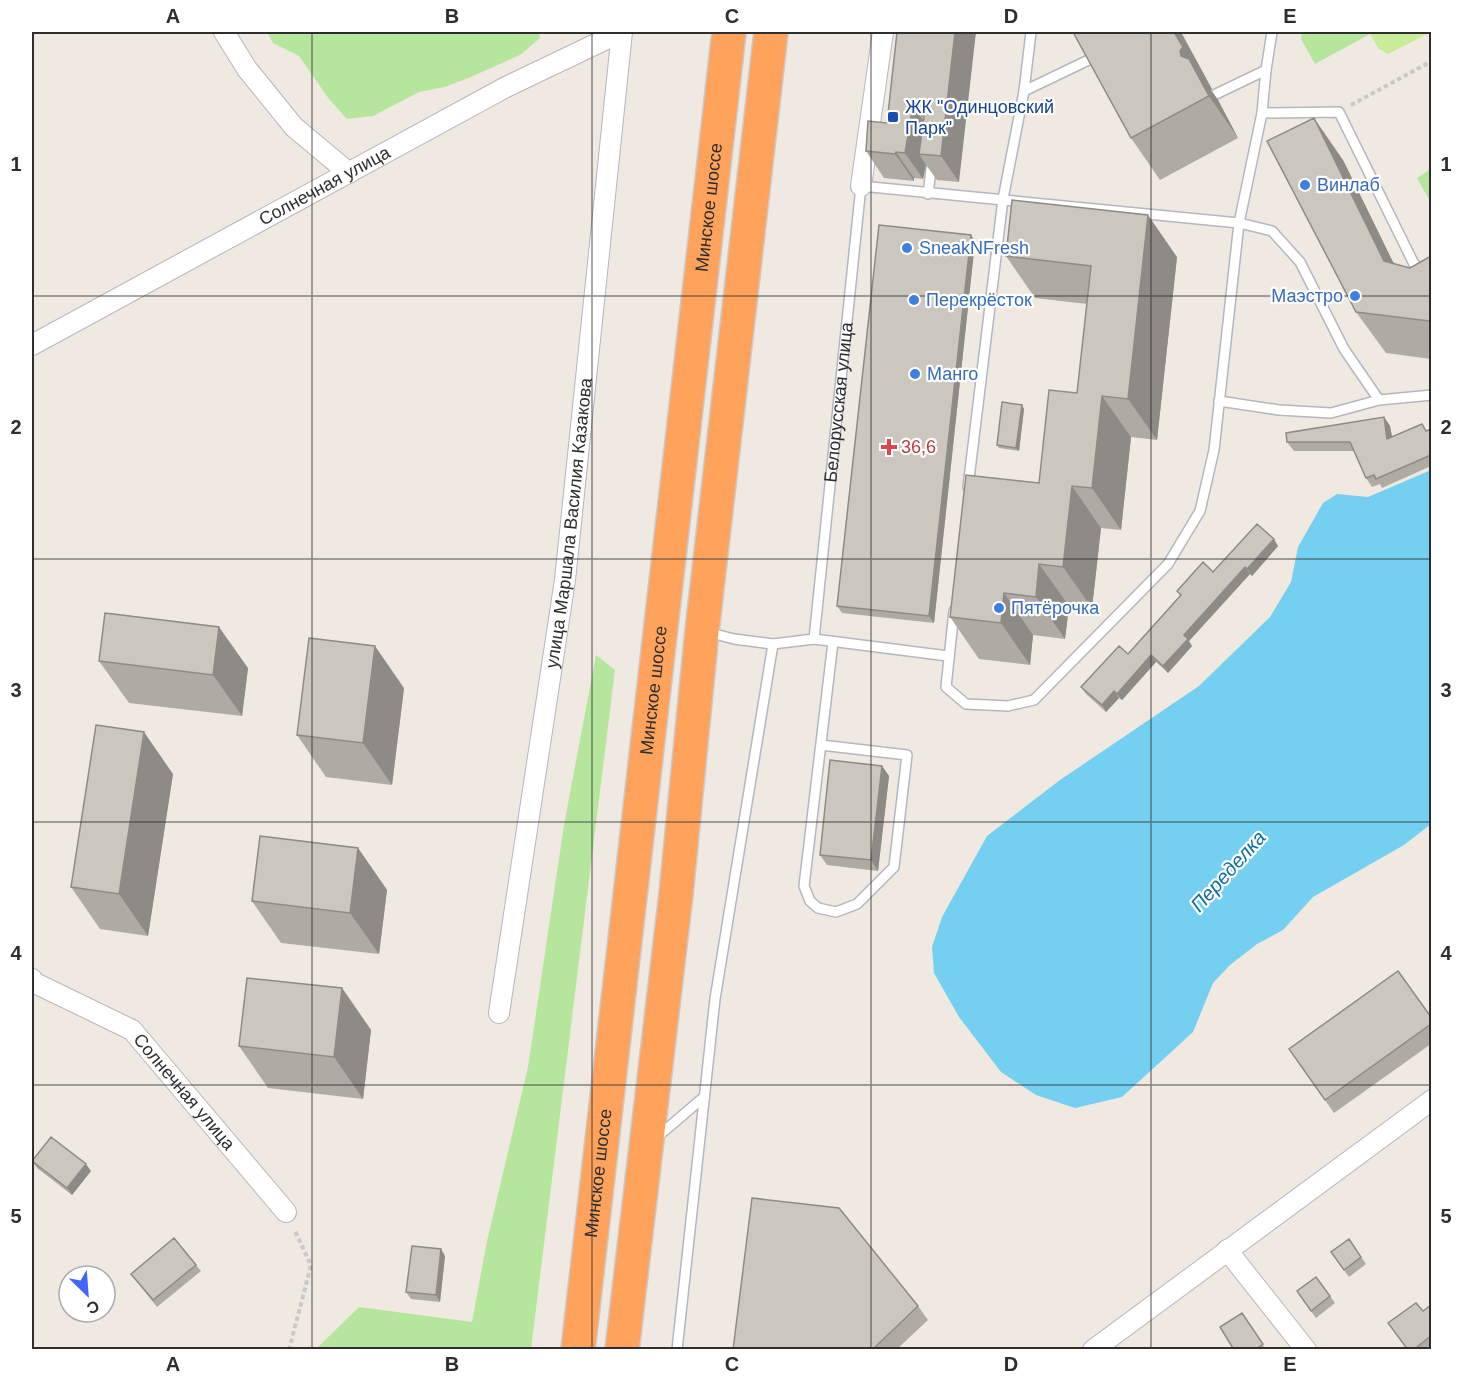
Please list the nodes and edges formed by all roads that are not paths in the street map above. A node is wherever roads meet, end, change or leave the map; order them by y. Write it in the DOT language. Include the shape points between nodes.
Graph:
graph roads {
  1 [pos="224,32"];
  2 [pos="622,32"];
  3 [pos="729,32"];
  4 [pos="771,32"];
  5 [pos="883,32"];
  6 [pos="1031,32"];
  7 [pos="1272,32"];
  8 [pos="1108,51"];
  9 [pos="1266,70"];
  10 [pos="1024,91"];
  11 [pos="1216,94"];
  12 [pos="1262,113"];
  13 [pos="934,151"];
  14 [pos="349,173"];
  15 [pos="861,186"];
  16 [pos="928,194"];
  17 [pos="1003,199"];
  18 [pos="1239,223"];
  19 [pos="1431,275"];
  20 [pos="32,345"];
  21 [pos="1431,395"];
  22 [pos="1379,400"];
  23 [pos="1220,401"];
  24 [pos="968,492"];
  25 [pos="955,597"];
  26 [pos="702,631"];
  27 [pos="814,639"];
  28 [pos="833,642"];
  29 [pos="774,644"];
  30 [pos="948,656"];
  31 [pos="821,745"];
  32 [pos="32,979"];
  33 [pos="499,1013"];
  34 [pos="704,1097"];
  35 [pos="1430,1106"];
  36 [pos="646,1147"];
  37 [pos="286,1212"];
  38 [pos="1227,1250"];
  39 [pos="578,1350"];
  40 [pos="622,1350"];
  41 [pos="677,1350"];
  42 [pos="1094,1350"];
  43 [pos="1306,1350"];
  1 -- 14 [label="street" via="247,69 294,127"];
  2 -- 14 [label="street, Солнечная улица" via="506,87"];
  2 -- 33 [label="street, улица Маршала Василия Казакова" via="565,580"];
  3 -- 39 [label="highway, Минское шоссе"];
  4 -- 26 [label="highway"];
  5 -- 15 [label="street, Белорусская улица"];
  6 -- 10 [label="lane"];
  7 -- 9 [label="lane"];
  8 -- 10 [label="lane"];
  9 -- 11 [label="lane"];
  9 -- 12 [label="lane"];
  10 -- 17 [label="lane"];
  12 -- 18 [label="lane"];
  12 -- 19 [label="lane" via="1339,112 1414,264"];
  13 -- 16 [label="lane"];
  14 -- 20 [label="street, Солнечная улица"];
  15 -- 16 [label="lane"];
  15 -- 27 [label="lane, Белорусская улица"];
  16 -- 17 [label="lane"];
  17 -- 18 [label="lane"];
  17 -- 24 [label="lane"];
  18 -- 22 [label="lane" via="1272,231 1300,262 1344,349"];
  18 -- 23 [label="lane"];
  21 -- 22 [label="lane"];
  22 -- 23 [label="lane" via="1331,413"];
  23 -- 30 [label="lane" via="1200,511 1168,564 1034,700 1008,706 966,704 946,687"];
  25 -- 30 [label="lane"];
  26 -- 29 [label="lane"];
  26 -- 36 [label="highway"];
  27 -- 28 [label="lane"];
  27 -- 29 [label="lane"];
  28 -- 30 [label="lane"];
  28 -- 31 [label="lane"];
  29 -- 34 [label="lane" via="715,999"];
  31 -- 31 [label="lane" via="907,755 894,867 857,904 836,912 818,908 804,886"];
  32 -- 37 [label="street, Солнечная улица" via="132,1030"];
  34 -- 36 [label="lane"];
  34 -- 41 [label="lane"];
  35 -- 38 [label="street"];
  36 -- 40 [label="highway"];
  38 -- 42 [label="street"];
  38 -- 43 [label="street"];
}
